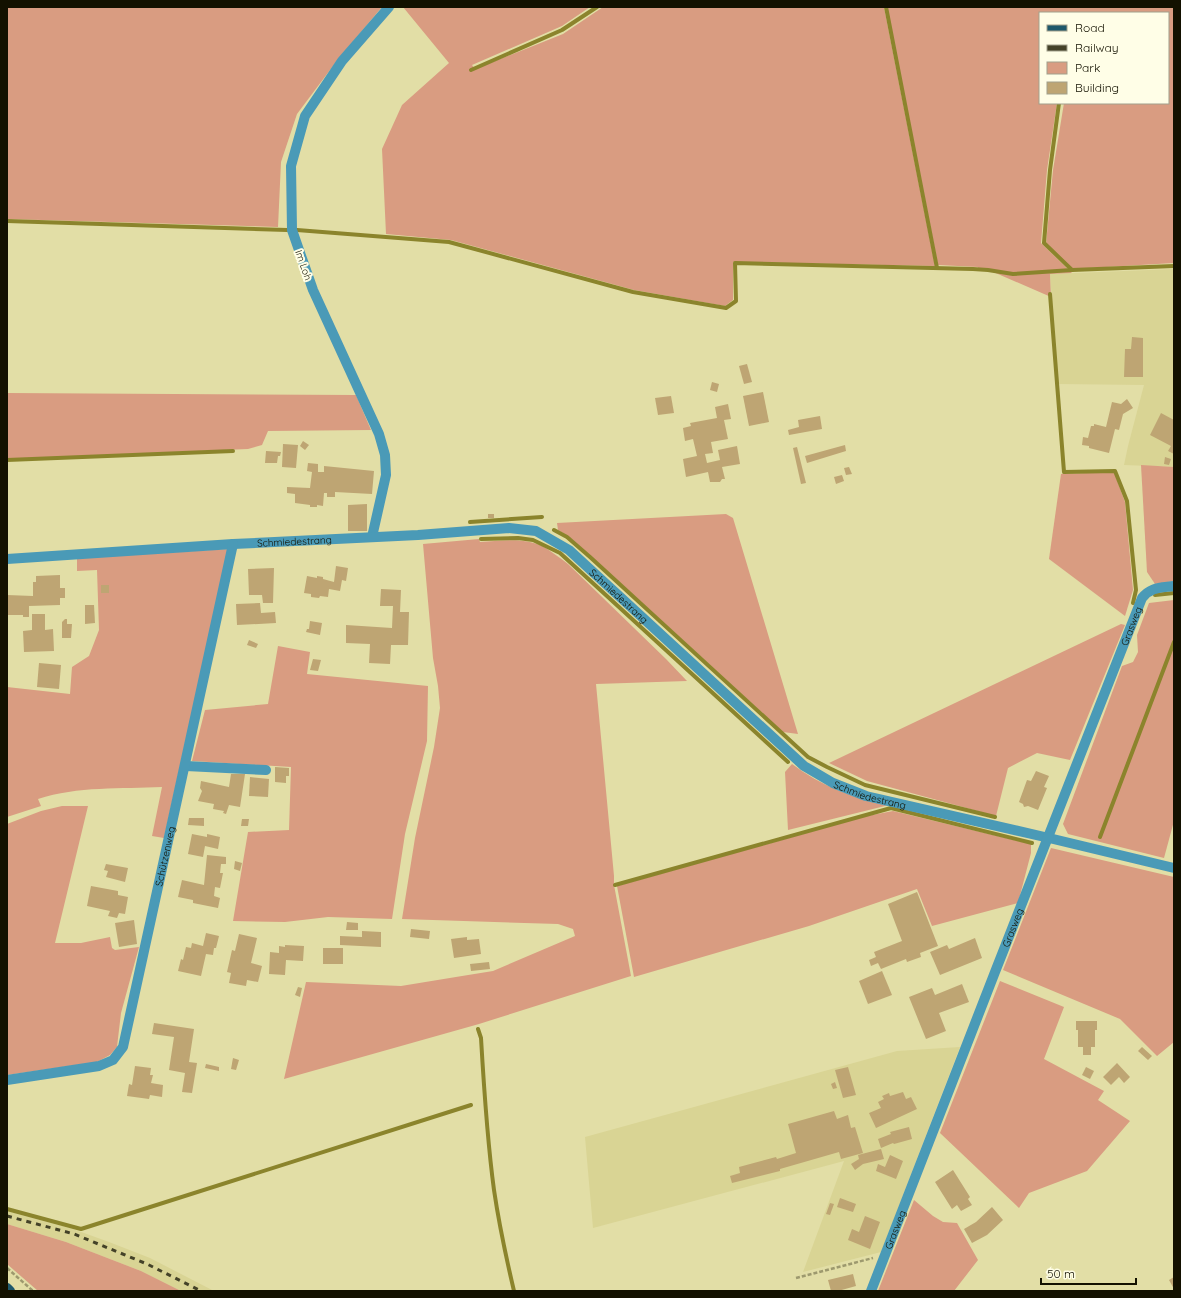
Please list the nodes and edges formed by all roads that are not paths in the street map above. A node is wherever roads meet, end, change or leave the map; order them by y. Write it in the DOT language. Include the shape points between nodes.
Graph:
graph roads {
  1 [pos="389,7"];
  2 [pos="372,538"];
  3 [pos="234,544"];
  4 [pos="7,559"];
  5 [pos="1174,586"];
  6 [pos="186,766"];
  7 [pos="266,770"];
  8 [pos="1049,838"];
  9 [pos="1174,868"];
  10 [pos="7,1080"];
  11 [pos="7,1288"];
  12 [pos="10,1291"];
  13 [pos="871,1291"];
  1 -- 2 [label="street, Im Loh" via="342,61 305,116 291,166 292,230 313,290 379,434 385,455 386,475"];
  2 -- 3 [label="street, Schmiedestrang"];
  2 -- 8 [label="street, Schmiedestrang" via="509,528 536,531 569,550 804,766 833,783 866,796"];
  3 -- 4 [label="street, Schmiedestrang"];
  3 -- 6 [label="street, Schützenweg"];
  5 -- 8 [label="street, Grasweg" via="1155,589 1142,598"];
  6 -- 7 [label="street"];
  6 -- 10 [label="street, Schützenweg" via="123,1047 113,1060 99,1066"];
  8 -- 9 [label="street, Schmiedestrang"];
  8 -- 13 [label="street, Grasweg"];
  11 -- 12 [label="main road"];
}
